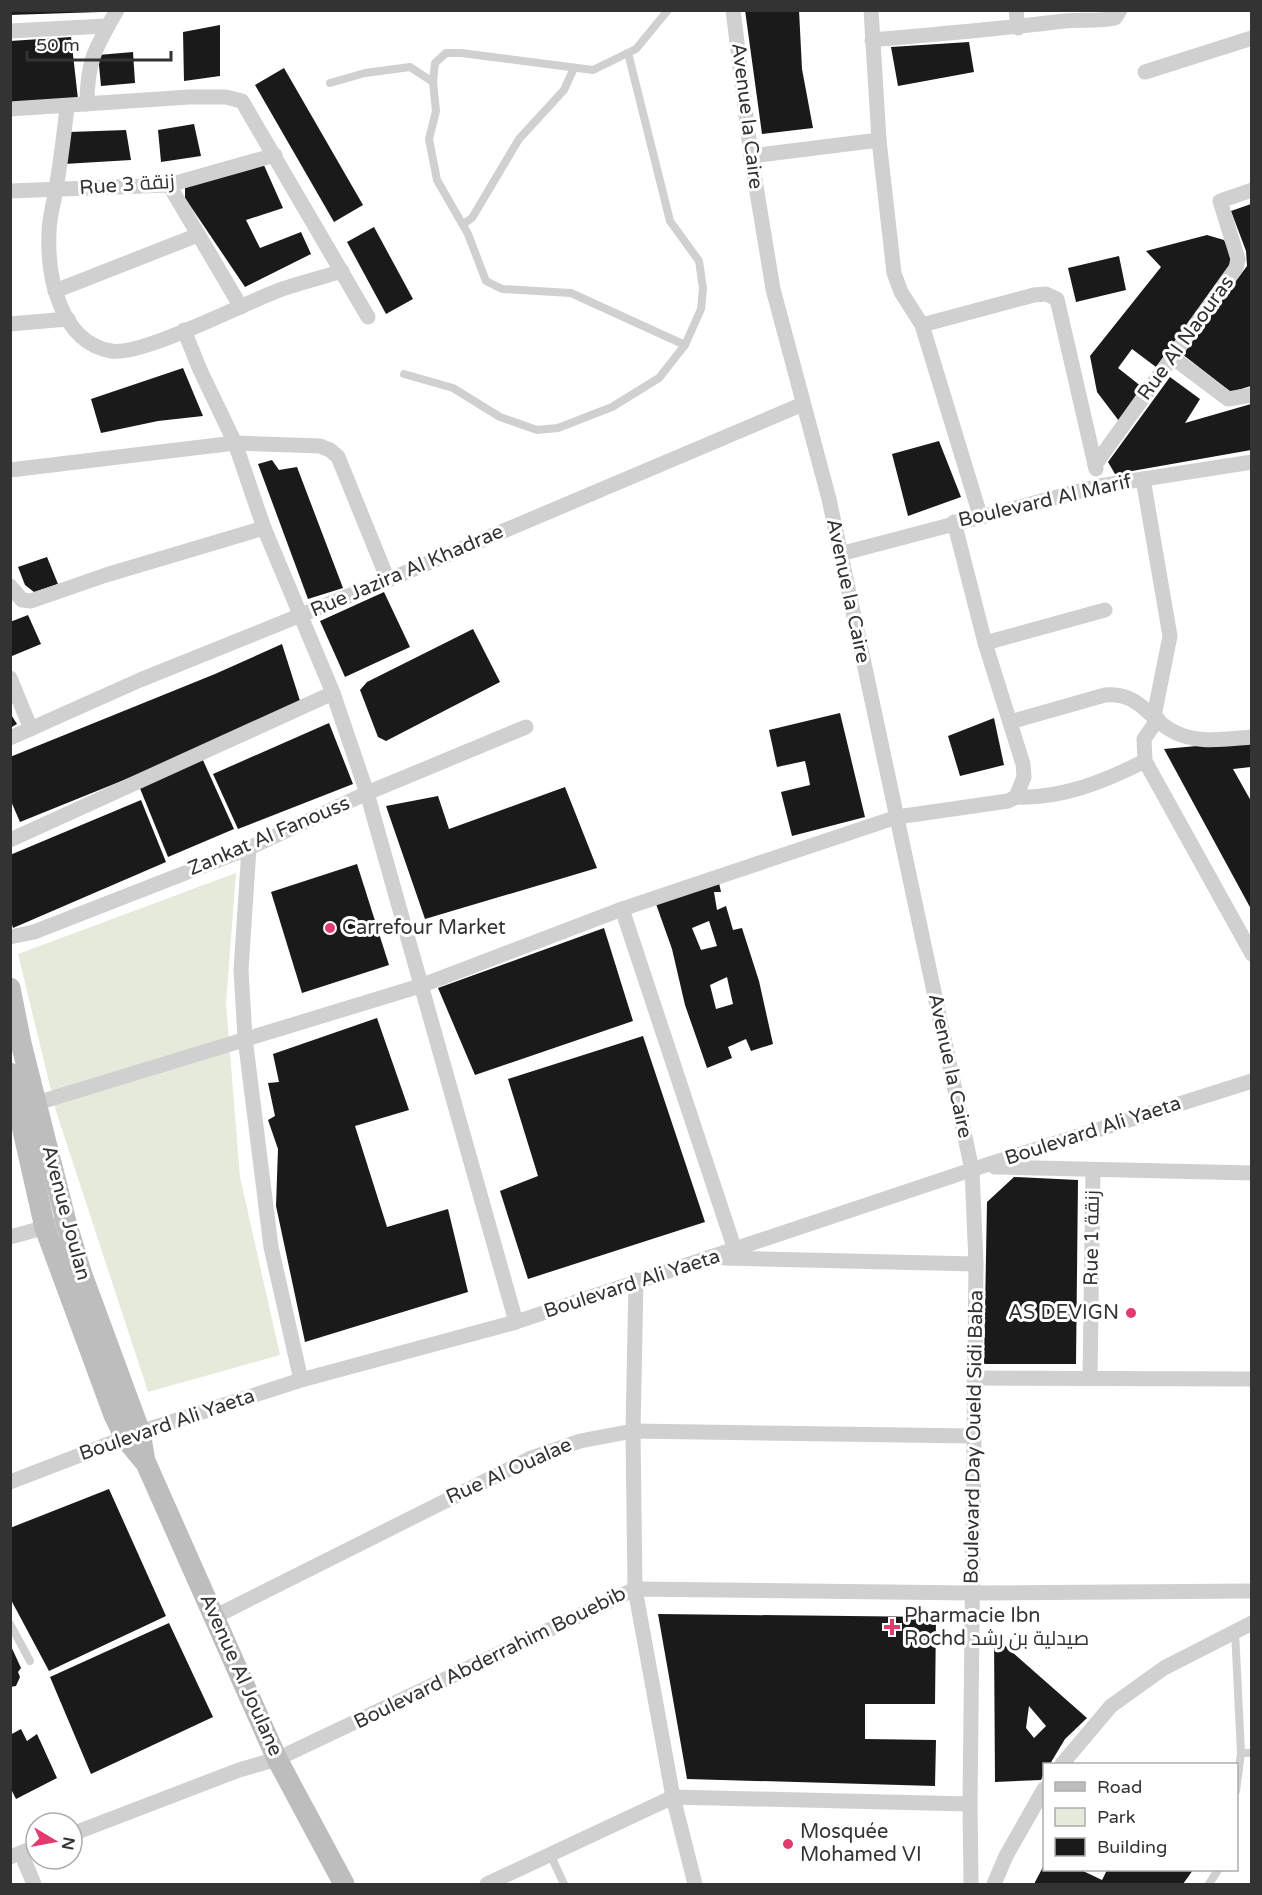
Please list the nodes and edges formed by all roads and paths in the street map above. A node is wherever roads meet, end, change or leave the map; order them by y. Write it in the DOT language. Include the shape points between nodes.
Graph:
graph roads {
  1 [pos="117,10"];
  2 [pos="668,10"];
  3 [pos="733,10"];
  4 [pos="871,10"];
  5 [pos="1016,10"];
  6 [pos="1120,10"];
  7 [pos="106,26"];
  8 [pos="1018,28"];
  9 [pos="10,31"];
  10 [pos="1251,38"];
  11 [pos="872,40"];
  12 [pos="628,53"];
  13 [pos="574,68"];
  14 [pos="1145,72"];
  15 [pos="433,82"];
  16 [pos="330,83"];
  17 [pos="87,104"];
  18 [pos="67,106"];
  19 [pos="10,109"];
  20 [pos="879,140"];
  21 [pos="275,155"];
  22 [pos="751,156"];
  23 [pos="169,185"];
  24 [pos="56,189"];
  25 [pos="1251,190"];
  26 [pos="10,191"];
  27 [pos="463,224"];
  28 [pos="198,236"];
  29 [pos="342,271"];
  30 [pos="55,291"];
  31 [pos="241,307"];
  32 [pos="368,317"];
  33 [pos="68,319"];
  34 [pos="10,324"];
  35 [pos="922,325"];
  36 [pos="184,330"];
  37 [pos="685,345"];
  38 [pos="1172,357"];
  39 [pos="404,374"];
  40 [pos="1251,395"];
  41 [pos="803,404"];
  42 [pos="235,443"];
  43 [pos="1251,462"];
  44 [pos="1095,465"];
  45 [pos="10,470"];
  46 [pos="1143,479"];
  47 [pos="1099,486"];
  48 [pos="980,515"];
  49 [pos="954,522"];
  50 [pos="264,528"];
  51 [pos="840,554"];
  52 [pos="388,580"];
  53 [pos="12,592"];
  54 [pos="1106,610"];
  55 [pos="300,616"];
  56 [pos="985,643"];
  57 [pos="10,678"];
  58 [pos="333,693"];
  59 [pos="1156,717"];
  60 [pos="1010,722"];
  61 [pos="526,727"];
  62 [pos="31,729"];
  63 [pos="1251,737"];
  64 [pos="10,738"];
  65 [pos="1145,761"];
  66 [pos="367,793"];
  67 [pos="1017,797"];
  68 [pos="897,817"];
  69 [pos="10,840"];
  70 [pos="249,848"];
  71 [pos="622,909"];
  72 [pos="1245,925"];
  73 [pos="10,937"];
  74 [pos="1251,954"];
  75 [pos="420,986"];
  76 [pos="10,988"];
  77 [pos="245,1038"];
  78 [pos="10,1073"];
  79 [pos="1251,1081"];
  80 [pos="28,1105"];
  81 [pos="977,1168"];
  82 [pos="1093,1170"];
  83 [pos="1251,1173"];
  84 [pos="66,1222"];
  85 [pos="45,1228"];
  86 [pos="10,1237"];
  87 [pos="735,1250"];
  88 [pos="713,1258"];
  89 [pos="976,1264"];
  90 [pos="636,1280"];
  91 [pos="516,1322"];
  92 [pos="974,1378"];
  93 [pos="1090,1378"];
  94 [pos="1251,1379"];
  95 [pos="301,1380"];
  96 [pos="633,1431"];
  97 [pos="132,1435"];
  98 [pos="973,1436"];
  99 [pos="10,1482"];
  100 [pos="635,1589"];
  101 [pos="1251,1591"];
  102 [pos="972,1593"];
  103 [pos="216,1616"];
  104 [pos="1251,1623"];
  105 [pos="10,1624"];
  106 [pos="1235,1631"];
  107 [pos="30,1661"];
  108 [pos="1240,1753"];
  109 [pos="1251,1753"];
  110 [pos="278,1759"];
  111 [pos="1063,1763"];
  112 [pos="1238,1772"];
  113 [pos="1043,1791"];
  114 [pos="673,1797"];
  115 [pos="970,1804"];
  116 [pos="84,1829"];
  117 [pos="16,1855"];
  118 [pos="551,1856"];
  119 [pos="1217,1871"];
  120 [pos="34,1884"];
  121 [pos="344,1884"];
  122 [pos="487,1884"];
  123 [pos="564,1884"];
  124 [pos="695,1884"];
  125 [pos="971,1884"];
  126 [pos="994,1884"];
  127 [pos="1209,1884"];
  1 -- 7 [label="street"];
  2 -- 12 [label="lane" via="636,49"];
  3 -- 22 [label="street, Avenue la Caire"];
  4 -- 11 [label="street"];
  5 -- 8 [label="street"];
  6 -- 8 [label="street" via="1115,18 1106,20"];
  7 -- 9 [label="street"];
  7 -- 17 [label="street" via="92,57"];
  8 -- 11 [label="street"];
  10 -- 14 [label="street"];
  11 -- 20 [label="street"];
  12 -- 13 [label="lane" via="593,70"];
  12 -- 37 [label="lane" via="670,221 699,261 701,309"];
  13 -- 15 [label="lane" via="446,54 435,63"];
  13 -- 27 [label="lane" via="564,90 519,139 472,218"];
  15 -- 16 [label="lane" via="410,67"];
  15 -- 27 [label="lane" via="436,111 429,139 437,180"];
  17 -- 18 [label="street"];
  17 -- 21 [label="street" via="235,98 242,101"];
  18 -- 19 [label="street"];
  18 -- 24 [label="street"];
  20 -- 22 [label="street"];
  20 -- 35 [label="street" via="894,273"];
  21 -- 23 [label="street, Rue 3 زنقة"];
  21 -- 29 [label="street"];
  22 -- 41 [label="street, Avenue la Caire" via="773,289"];
  23 -- 24 [label="street, Rue 3 زنقة"];
  23 -- 28 [label="street"];
  24 -- 26 [label="street, Rue 3 زنقة"];
  24 -- 30 [label="street" via="49,231"];
  25 -- 38 [label="street, Rue Al Naouras" via="1220,201 1238,259 1236,268"];
  27 -- 37 [label="lane" via="486,281 493,286 571,293"];
  28 -- 30 [label="street"];
  28 -- 31 [label="street"];
  29 -- 31 [label="street"];
  29 -- 32 [label="street"];
  30 -- 33 [label="street"];
  31 -- 36 [label="street"];
  33 -- 34 [label="street"];
  33 -- 36 [label="street" via="81,337 110,351 138,348"];
  35 -- 44 [label="street" via="1034,295 1046,294 1057,299"];
  35 -- 48 [label="street"];
  36 -- 42 [label="street"];
  37 -- 39 [label="lane" via="658,378 612,407 558,428 537,430 500,417 453,388"];
  38 -- 40 [label="street" via="1228,399"];
  38 -- 44 [label="street, Rue Al Naouras"];
  41 -- 51 [label="street, Avenue la Caire"];
  41 -- 52 [label="street, Rue Jazira Al Khadrae"];
  42 -- 45 [label="street"];
  42 -- 50 [label="street"];
  42 -- 52 [label="street" via="321,446 338,457"];
  43 -- 46 [label="street, Boulevard Al Marif"];
  44 -- 47 [label="street"];
  46 -- 47 [label="street, Boulevard Al Marif"];
  46 -- 59 [label="street" via="1170,636"];
  47 -- 48 [label="street, Boulevard Al Marif"];
  48 -- 49 [label="street, Boulevard Al Marif"];
  49 -- 51 [label="street, Boulevard Al Marif"];
  49 -- 56 [label="street"];
  50 -- 53 [label="street" via="31,601"];
  50 -- 55 [label="street"];
  51 -- 68 [label="street, Avenue la Caire"];
  52 -- 55 [label="street, Rue Jazira Al Khadrae"];
  54 -- 56 [label="street"];
  55 -- 58 [label="street"];
  55 -- 62 [label="street, Rue Jazira Al Khadrae"];
  56 -- 60 [label="street"];
  57 -- 62 [label="street"];
  58 -- 66 [label="street"];
  58 -- 69 [label="street"];
  59 -- 60 [label="street" via="1136,700 1118,694"];
  59 -- 63 [label="street" via="1169,729 1207,741"];
  59 -- 65 [label="street" via="1144,739"];
  60 -- 67 [label="street" via="1023,764 1024,777"];
  61 -- 66 [label="street, Zankat Al Fanouss"];
  62 -- 64 [label="street, Rue Jazira Al Khadrae"];
  65 -- 67 [label="street" via="1094,784 1041,798"];
  65 -- 72 [label="street"];
  66 -- 70 [label="street, Zankat Al Fanouss"];
  66 -- 75 [label="street"];
  67 -- 68 [label="street"];
  68 -- 71 [label="street"];
  68 -- 81 [label="street, Avenue la Caire"];
  70 -- 73 [label="street, Zankat Al Fanouss" via="40,930"];
  70 -- 77 [label="street" via="241,970"];
  71 -- 75 [label="street"];
  71 -- 87 [label="street"];
  72 -- 74 [label="street"];
  75 -- 77 [label="street"];
  75 -- 91 [label="street"];
  76 -- 80 [label="street, Avenue Joulan"];
  77 -- 80 [label="street"];
  77 -- 95 [label="street" via="271,1247"];
  78 -- 80 [label="street, Avenue Joulan"];
  79 -- 81 [label="street, Boulevard Ali Yaeta"];
  80 -- 84 [label="street, Avenue Joulan"];
  80 -- 85 [label="street, Avenue Joulan"];
  81 -- 82 [label="street"];
  81 -- 87 [label="street, Boulevard Ali Yaeta"];
  81 -- 89 [label="street, Boulevard Day Oueld Sidi Baba"];
  82 -- 83 [label="street"];
  82 -- 93 [label="street, Rue 1 زنقة"];
  84 -- 85 [label="street"];
  84 -- 97 [label="street, Avenue Joulan"];
  85 -- 86 [label="street"];
  85 -- 97 [label="street, Avenue Joulan"];
  87 -- 88 [label="street, Boulevard Ali Yaeta"];
  88 -- 89 [label="street"];
  88 -- 90 [label="street, Boulevard Ali Yaeta"];
  89 -- 92 [label="street, Boulevard Day Oueld Sidi Baba"];
  90 -- 91 [label="street, Boulevard Ali Yaeta"];
  90 -- 96 [label="street"];
  91 -- 95 [label="street, Boulevard Ali Yaeta"];
  92 -- 93 [label="street"];
  92 -- 98 [label="street, Boulevard Day Oueld Sidi Baba"];
  93 -- 94 [label="street"];
  95 -- 97 [label="street, Boulevard Ali Yaeta"];
  96 -- 98 [label="street, Rue Al Oualae"];
  96 -- 100 [label="street"];
  96 -- 103 [label="street, Rue Al Oualae" via="580,1441 531,1458"];
  97 -- 99 [label="street, Boulevard Ali Yaeta"];
  97 -- 103 [label="street, Avenue Al Joulane"];
  98 -- 102 [label="street, Boulevard Day Oueld Sidi Baba"];
  100 -- 102 [label="street, Boulevard Abderrahim Bouebib"];
  100 -- 110 [label="street, Boulevard Abderrahim Bouebib"];
  100 -- 114 [label="street"];
  101 -- 102 [label="street, Boulevard Abderrahim Bouebib"];
  102 -- 115 [label="street, Boulevard Day Oueld Sidi Baba"];
  103 -- 110 [label="street, Avenue Al Joulane"];
  104 -- 106 [label="street"];
  105 -- 107 [label="lane"];
  106 -- 108 [label="lane"];
  106 -- 111 [label="street" via="1164,1668 1111,1706"];
  108 -- 109 [label="lane"];
  108 -- 112 [label="lane"];
  110 -- 116 [label="street, Boulevard Abderrahim Bouebib"];
  110 -- 121 [label="street, Avenue Al Joulane"];
  113 -- 126 [label="street"];
  114 -- 115 [label="street"];
  114 -- 118 [label="street"];
  114 -- 124 [label="street"];
  115 -- 125 [label="street, Boulevard Day Oueld Sidi Baba"];
  117 -- 120 [label="street"];
  118 -- 122 [label="street"];
  118 -- 123 [label="lane"];
  119 -- 127 [label="lane"];
}
